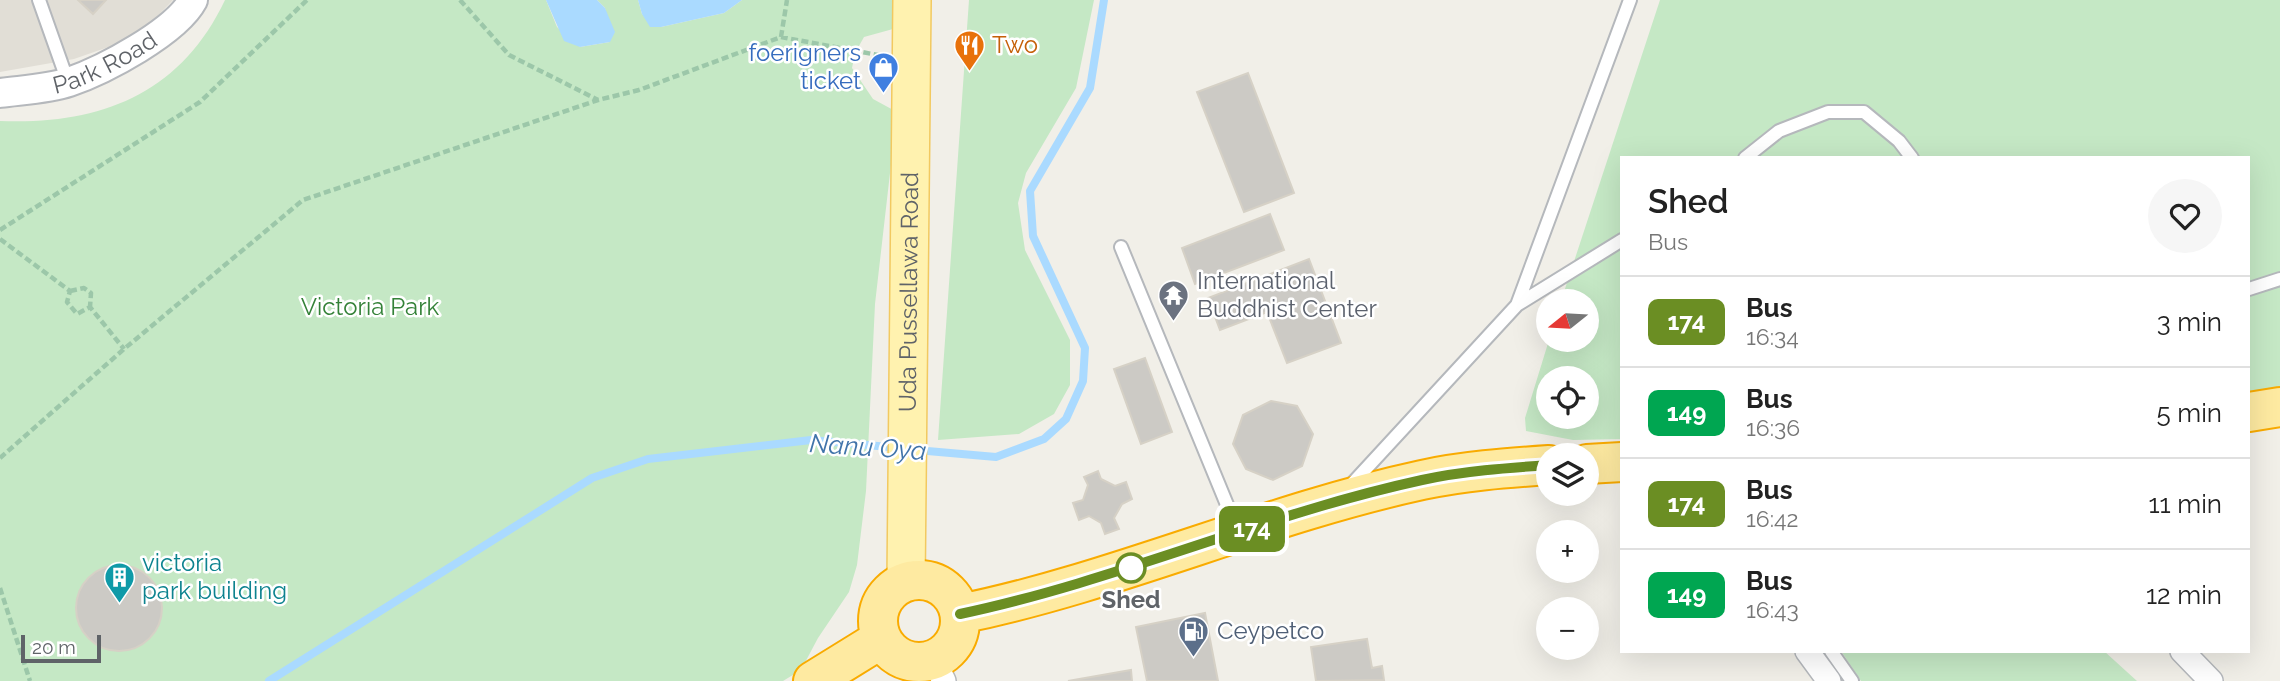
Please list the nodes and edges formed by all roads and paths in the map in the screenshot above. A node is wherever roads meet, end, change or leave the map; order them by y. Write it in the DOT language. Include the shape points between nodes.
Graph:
graph roads {
  1 [pos="39,0"];
  2 [pos="193,0"];
  3 [pos="307,0"];
  4 [pos="460,0"];
  5 [pos="787,0"];
  6 [pos="912,0"];
  7 [pos="1630,0"];
  8 [pos="781,37"];
  9 [pos="912,59"];
  10 [pos="68,82"];
  11 [pos="0,93"];
  12 [pos="598,100"];
  13 [pos="1748,156"];
  14 [pos="1910,156"];
  15 [pos="0,230"];
  16 [pos="0,239"];
  17 [pos="1620,241"];
  18 [pos="1121,247"];
  19 [pos="2280,279"];
  20 [pos="2250,289"];
  21 [pos="70,291"];
  22 [pos="1517,305"];
  23 [pos="90,307"];
  24 [pos="124,349"];
  25 [pos="2280,407"];
  26 [pos="2250,412"];
  27 [pos="0,458"];
  28 [pos="1620,462"];
  29 [pos="1599,463"];
  30 [pos="1536,467"];
  31 [pos="1331,504"];
  32 [pos="1238,533"];
  33 [pos="906,582"];
  34 [pos="0,588"];
  35 [pos="960,614"];
  36 [pos="881,639"];
  37 [pos="1808,653"];
  38 [pos="1832,653"];
  39 [pos="2184,653"];
  40 [pos="939,670"];
  41 [pos="30,681"];
  42 [pos="813,681"];
  43 [pos="1829,681"];
  44 [pos="1852,681"];
  45 [pos="2211,681"];
  1 -- 10 [label="lane"];
  2 -- 10 [label="street, Park Road" via="150,42"];
  3 -- 15 [label="path" via="201,102"];
  4 -- 12 [label="path" via="509,55"];
  5 -- 8 [label="path"];
  6 -- 9 [label="main road, Uda Pussellawa Road"];
  7 -- 22 [label="lane"];
  8 -- 9 [label="path" via="855,53"];
  8 -- 12 [label="path" via="639,90"];
  9 -- 33 [label="main road, Uda Pussellawa Road"];
  10 -- 11 [label="street, Park Road"];
  12 -- 24 [label="path" via="303,200"];
  13 -- 14 [label="lane" via="1779,131 1828,112 1864,112"];
  16 -- 21 [label="path"];
  17 -- 22 [label="lane"];
  18 -- 32 [label="lane"];
  19 -- 20 [label="lane"];
  21 -- 23 [label="path" via="84,288 91,293"];
  21 -- 23 [label="path" via="67,302 71,310 77,314"];
  22 -- 31 [label="lane"];
  23 -- 24 [label="path"];
  24 -- 27 [label="path"];
  25 -- 26 [label="highway"];
  28 -- 29 [label="highway"];
  30 -- 31 [label="highway" via="1424,480"];
  31 -- 32 [label="highway"];
  32 -- 35 [label="highway" via="1057,591"];
  33 -- 35 [label="highway" via="929,580 949,592"];
  33 -- 36 [label="highway" via="887,595 882,606 878,616"];
  34 -- 41 [label="path"];
  35 -- 40 [label="highway" via="960,633"];
  36 -- 40 [label="highway" via="893,654"];
  36 -- 42 [label="highway"];
  37 -- 43 [label="street"];
  38 -- 44 [label="lane"];
  39 -- 45 [label="street"];
}
